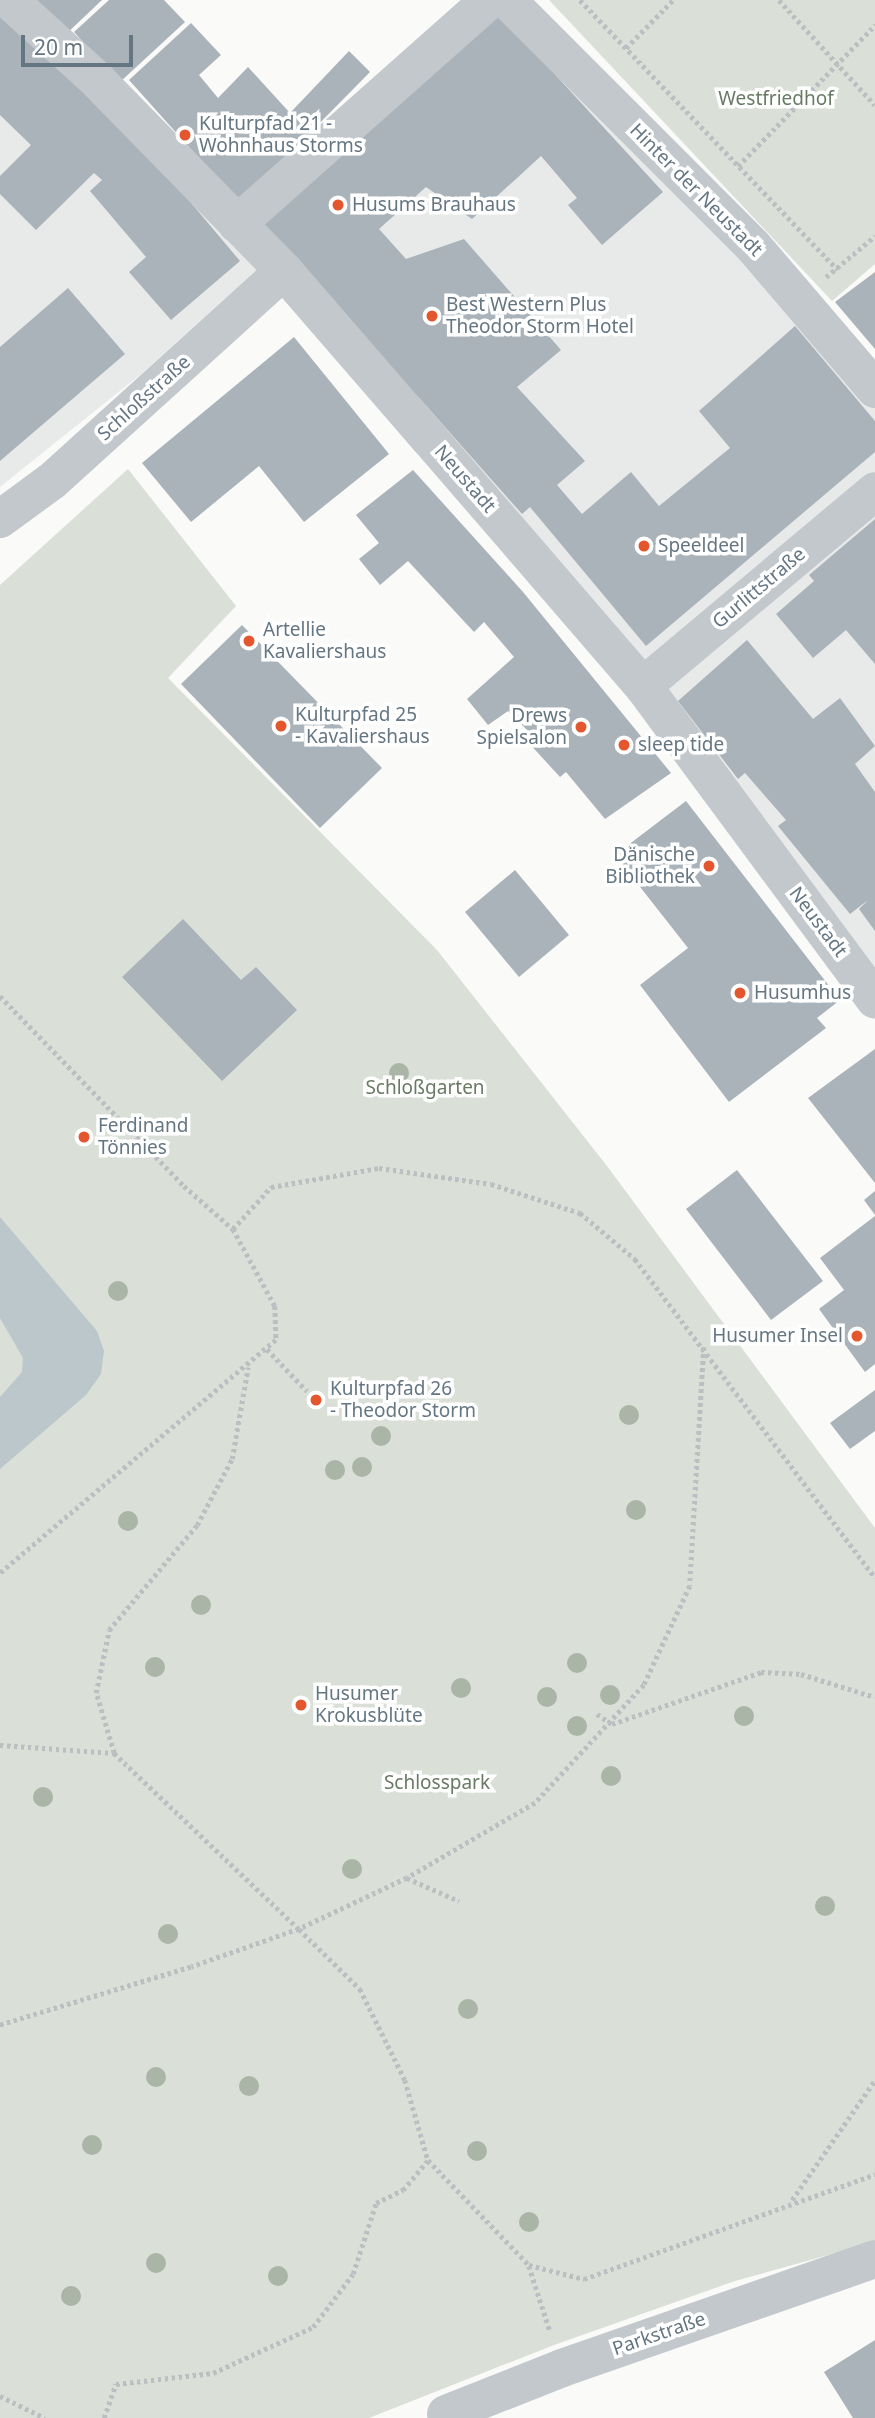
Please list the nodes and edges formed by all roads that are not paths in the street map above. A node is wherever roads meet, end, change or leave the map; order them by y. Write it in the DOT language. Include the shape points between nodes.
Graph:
graph roads {
  1 [pos="9,0"];
  2 [pos="489,0"];
  3 [pos="506,0"];
  4 [pos="237,224"];
  5 [pos="284,271"];
  6 [pos="875,389"];
  7 [pos="875,491"];
  8 [pos="0,519"];
  9 [pos="643,686"];
  10 [pos="875,999"];
  11 [pos="875,2259"];
  12 [pos="446,2414"];
  1 -- 4 [label="street, Neustadt" via="96,79"];
  2 -- 4 [label="street"];
  3 -- 6 [label="street, Hinter der Neustadt" via="753,246"];
  4 -- 5 [label="street, Neustadt"];
  5 -- 8 [label="street, Schloßstraße" via="52,481"];
  5 -- 9 [label="street, Neustadt"];
  7 -- 9 [label="street, Gurlittstraße"];
  9 -- 10 [label="street, Neustadt"];
  11 -- 12 [label="street, Parkstraße" via="562,2368"];
}
